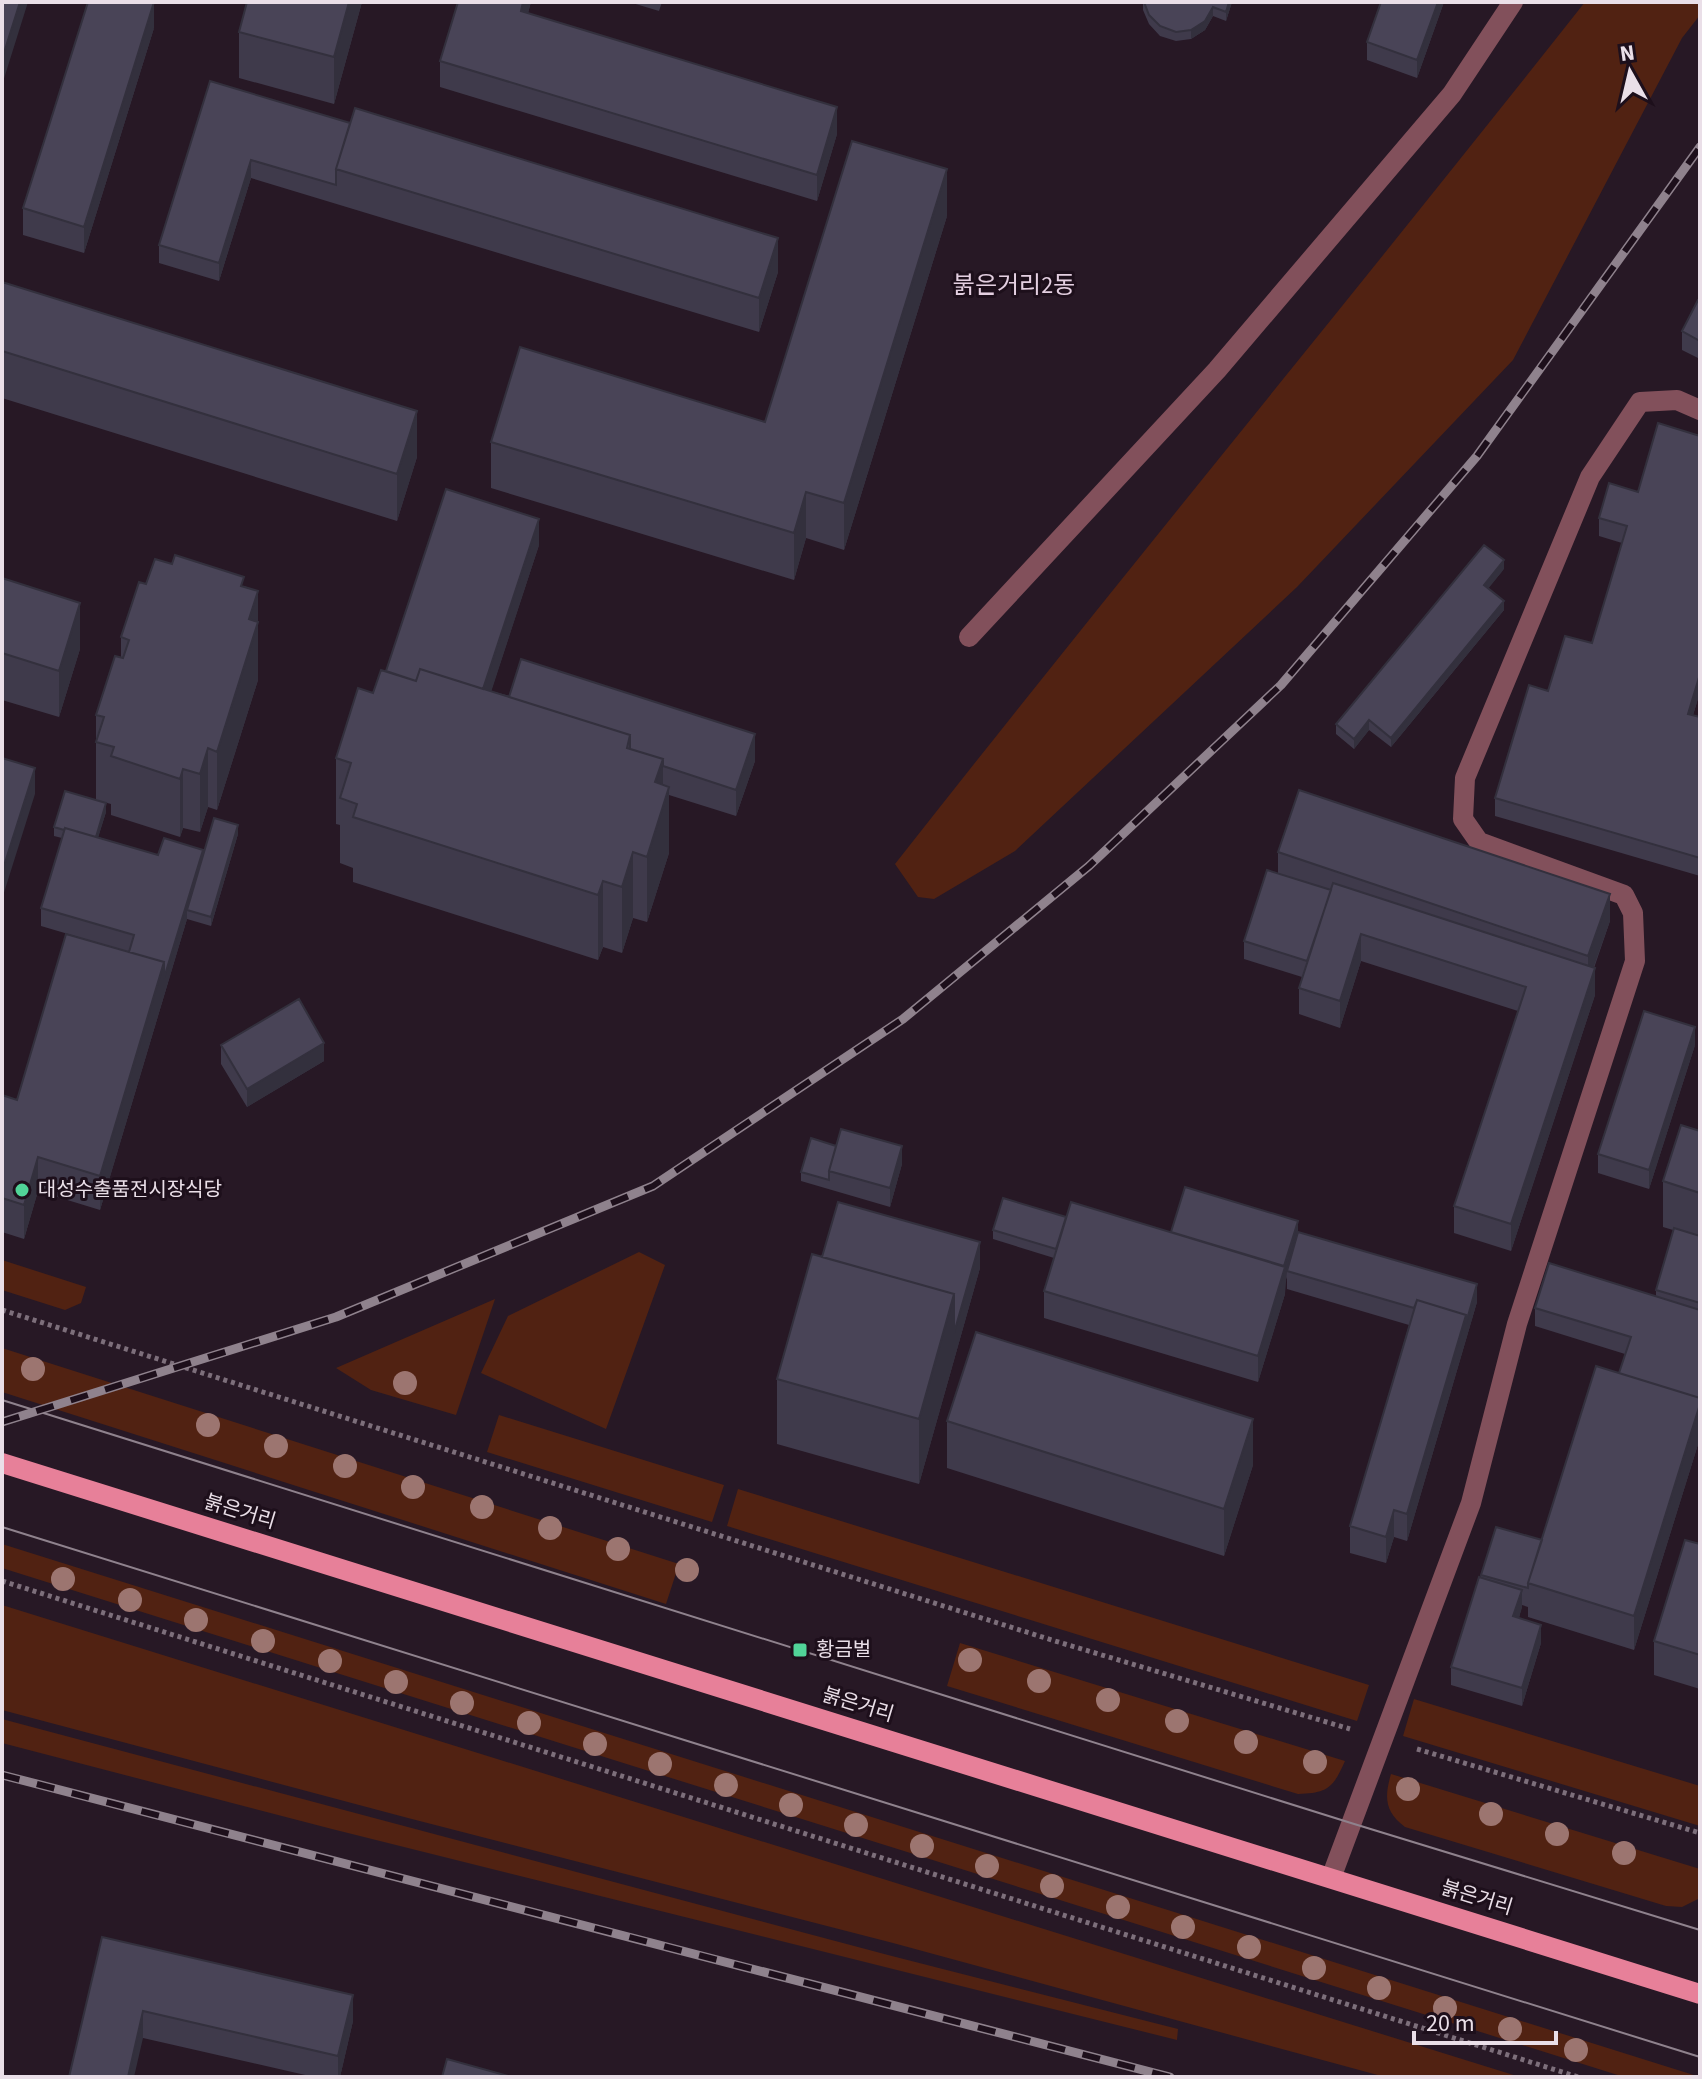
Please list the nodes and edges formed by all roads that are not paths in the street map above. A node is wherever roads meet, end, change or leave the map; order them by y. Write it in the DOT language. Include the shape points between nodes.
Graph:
graph roads {
  1 [pos="1513,2"];
  2 [pos="1700,410"];
  3 [pos="969,637"];
  4 [pos="2,1463"];
  5 [pos="1331,1878"];
  6 [pos="1700,1994"];
  1 -- 3 [label="street" via="1452,94 1217,370"];
  2 -- 5 [label="street" via="1677,400 1640,402 1590,477 1465,778 1463,819 1479,842 1624,895 1633,913 1635,961 1517,1324 1471,1503"];
  4 -- 5 [label="main road, 붉은거리"];
  5 -- 6 [label="main road, 붉은거리"];
}
